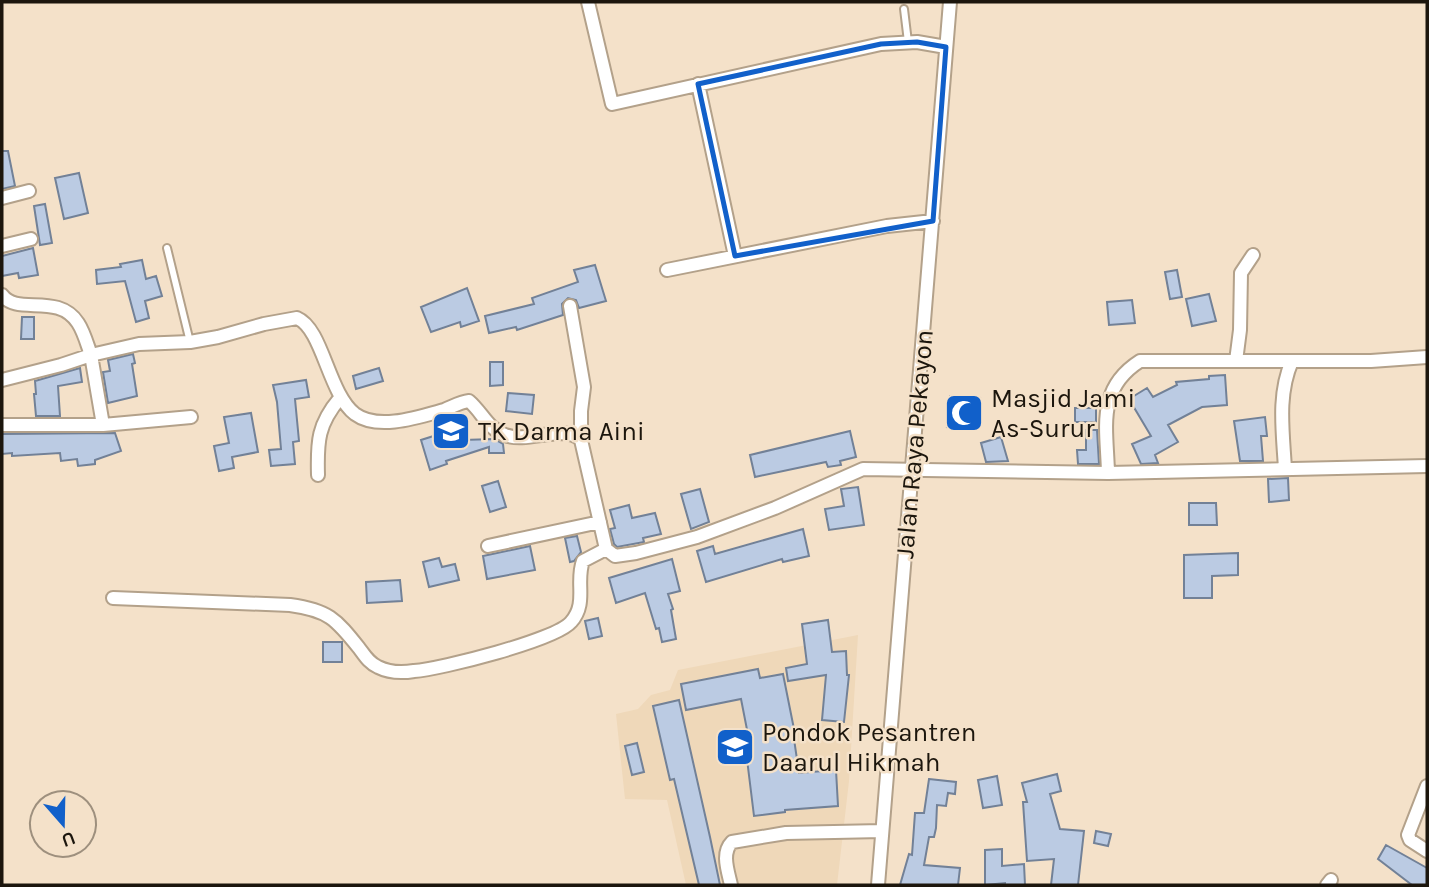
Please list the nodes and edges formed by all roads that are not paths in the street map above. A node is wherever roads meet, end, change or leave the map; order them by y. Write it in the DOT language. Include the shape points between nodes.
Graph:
graph roads {
  1 [pos="589,2"];
  2 [pos="950,2"];
  3 [pos="904,9"];
  4 [pos="908,42"];
  5 [pos="946,47"];
  6 [pos="698,84"];
  7 [pos="29,191"];
  8 [pos="2,198"];
  9 [pos="933,221"];
  10 [pos="31,239"];
  11 [pos="2,246"];
  12 [pos="167,248"];
  13 [pos="1253,255"];
  14 [pos="735,256"];
  15 [pos="667,270"];
  16 [pos="2,295"];
  17 [pos="570,306"];
  18 [pos="190,342"];
  19 [pos="91,355"];
  20 [pos="1427,357"];
  21 [pos="1236,361"];
  22 [pos="1292,361"];
  23 [pos="2,380"];
  24 [pos="340,398"];
  25 [pos="191,418"];
  26 [pos="2,425"];
  27 [pos="103,425"];
  28 [pos="581,440"];
  29 [pos="1427,466"];
  30 [pos="1285,469"];
  31 [pos="908,470"];
  32 [pos="1108,473"];
  33 [pos="318,475"];
  34 [pos="600,522"];
  35 [pos="488,546"];
  36 [pos="607,550"];
  37 [pos="113,598"];
  38 [pos="1427,786"];
  39 [pos="882,831"];
  40 [pos="1427,851"];
  41 [pos="732,885"];
  42 [pos="878,885"];
  1 -- 6 [label="street" via="612,104"];
  2 -- 5 [label="street, Jalan Raya Pekayon"];
  3 -- 4 [label="lane"];
  4 -- 5 [label="street"];
  4 -- 6 [label="street"];
  5 -- 9 [label="street, Jalan Raya Pekayon"];
  6 -- 14 [label="street"];
  7 -- 8 [label="street"];
  9 -- 14 [label="street"];
  9 -- 31 [label="street, Jalan Raya Pekayon"];
  10 -- 11 [label="street"];
  12 -- 18 [label="lane"];
  13 -- 21 [label="street" via="1241,273"];
  14 -- 15 [label="street"];
  16 -- 19 [label="street" via="15,303 62,308 78,323"];
  17 -- 28 [label="street" via="584,387"];
  18 -- 19 [label="street" via="139,344"];
  18 -- 24 [label="street" via="302,320"];
  19 -- 23 [label="street"];
  19 -- 27 [label="street"];
  20 -- 22 [label="street"];
  21 -- 22 [label="street"];
  21 -- 32 [label="street" via="1140,361 1128,369 1107,402"];
  22 -- 30 [label="street" via="1282,398"];
  24 -- 28 [label="street" via="362,418 383,422 469,401 500,434 521,438 569,432"];
  24 -- 33 [label="street" via="321,428"];
  25 -- 27 [label="street"];
  26 -- 27 [label="street"];
  28 -- 34 [label="street"];
  29 -- 30 [label="street"];
  30 -- 32 [label="street"];
  31 -- 32 [label="street"];
  31 -- 36 [label="street" via="863,469 697,537 621,556"];
  31 -- 39 [label="street, Jalan Raya Pekayon"];
  34 -- 35 [label="street"];
  34 -- 36 [label="street"];
  36 -- 37 [label="street" via="583,561 578,613 557,633 416,671 398,672 370,663 339,623 309,608"];
  38 -- 40 [label="street" via="1408,835"];
  39 -- 41 [label="street" via="786,834 732,842 726,857"];
  39 -- 42 [label="street, Jalan Raya Pekayon"];
}
